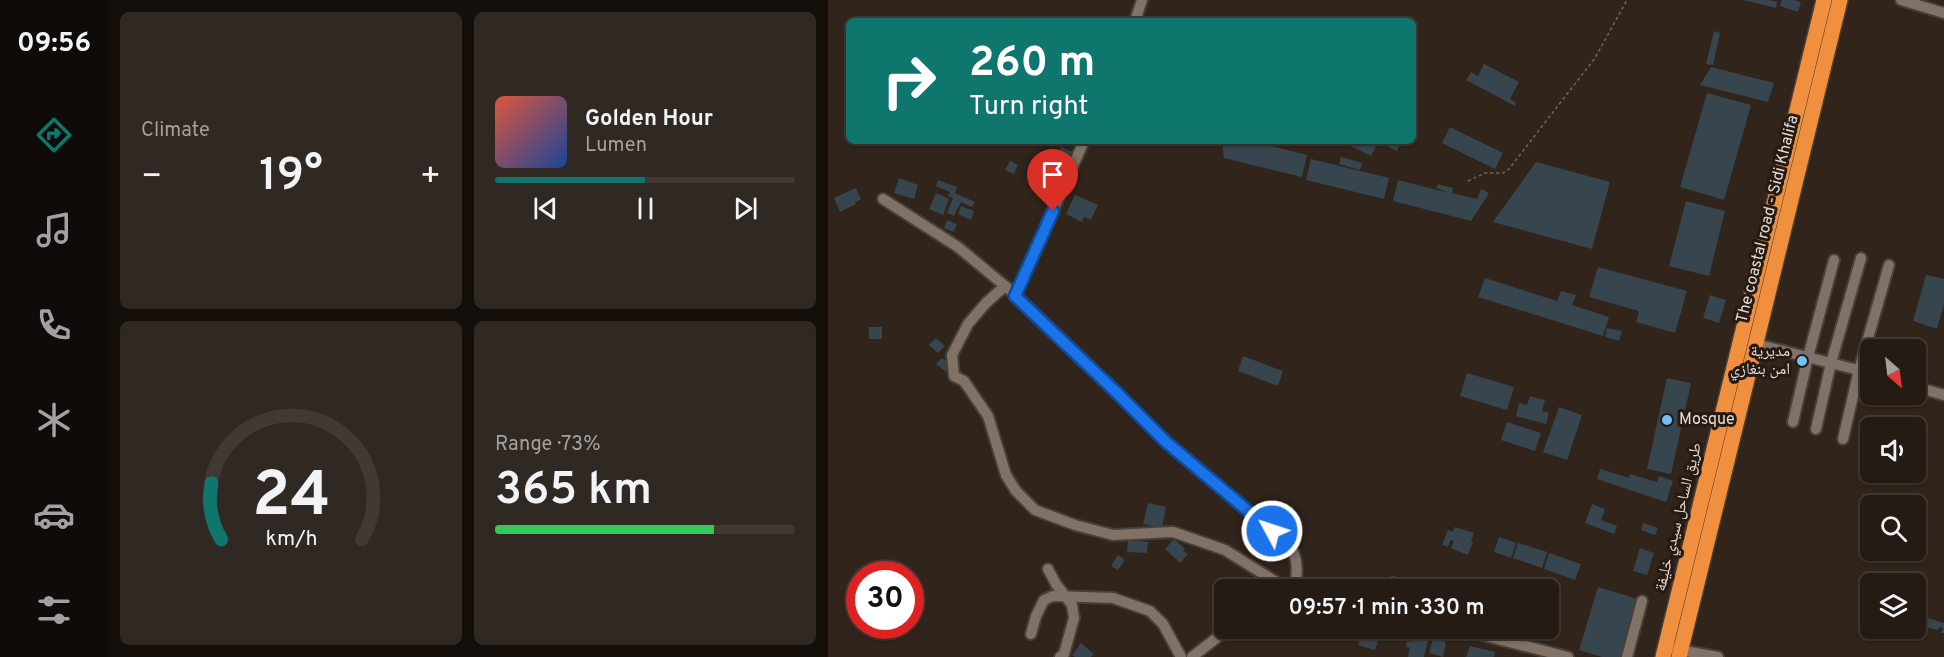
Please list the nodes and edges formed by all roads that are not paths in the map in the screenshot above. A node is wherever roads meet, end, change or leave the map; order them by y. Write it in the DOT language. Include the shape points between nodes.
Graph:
graph roads {
  1 [pos="1142,0"];
  2 [pos="1824,0"];
  3 [pos="1840,0"];
  4 [pos="1901,0"];
  5 [pos="1944,13"];
  6 [pos="1136,18"];
  7 [pos="1083,144"];
  8 [pos="883,199"];
  9 [pos="1861,258"];
  10 [pos="1834,260"];
  11 [pos="1889,265"];
  12 [pos="1005,286"];
  13 [pos="1015,296"];
  14 [pos="1756,344"];
  15 [pos="1808,357"];
  16 [pos="1831,363"];
  17 [pos="1859,370"];
  18 [pos="1926,390"];
  19 [pos="1944,395"];
  20 [pos="1793,422"];
  21 [pos="1816,429"];
  22 [pos="1843,439"];
  23 [pos="1048,569"];
  24 [pos="1271,579"];
  25 [pos="1296,579"];
  26 [pos="1065,597"];
  27 [pos="1642,601"];
  28 [pos="1031,634"];
  29 [pos="1215,639"];
  30 [pos="1498,639"];
  31 [pos="1672,653"];
  32 [pos="1060,657"];
  33 [pos="1181,657"];
  34 [pos="1192,657"];
  35 [pos="1568,657"];
  36 [pos="1627,657"];
  37 [pos="1718,657"];
  1 -- 6 [label="street"];
  2 -- 31 [label="highway, طريق الساحل سيدي خليفة"];
  3 -- 14 [label="highway, The coastal road - Sidi Khalifa"];
  4 -- 5 [label="street"];
  7 -- 13 [label="street"];
  8 -- 12 [label="street" via="958,247"];
  9 -- 16 [label="street"];
  10 -- 15 [label="street"];
  11 -- 17 [label="street"];
  12 -- 13 [label="street"];
  12 -- 24 [label="street" via="968,324 952,355 954,376 964,381 988,416 1006,475 1016,491 1035,510 1113,535 1173,531 1225,550"];
  13 -- 25 [label="street" via="1166,442 1290,546 1298,568"];
  14 -- 15 [label="street"];
  14 -- 31 [label="highway, The coastal road - Sidi Khalifa"];
  15 -- 16 [label="street"];
  15 -- 20 [label="street"];
  16 -- 17 [label="street"];
  16 -- 21 [label="street"];
  17 -- 22 [label="street"];
  18 -- 19 [label="street"];
  23 -- 26 [label="street"];
  26 -- 28 [label="street" via="1044,600"];
  26 -- 32 [label="street" via="1072,605 1074,618"];
  26 -- 33 [label="street" via="1113,598 1150,611 1163,624"];
  27 -- 36 [label="street"];
  29 -- 34 [label="street"];
  30 -- 35 [label="street"];
  31 -- 37 [label="street"];
}
